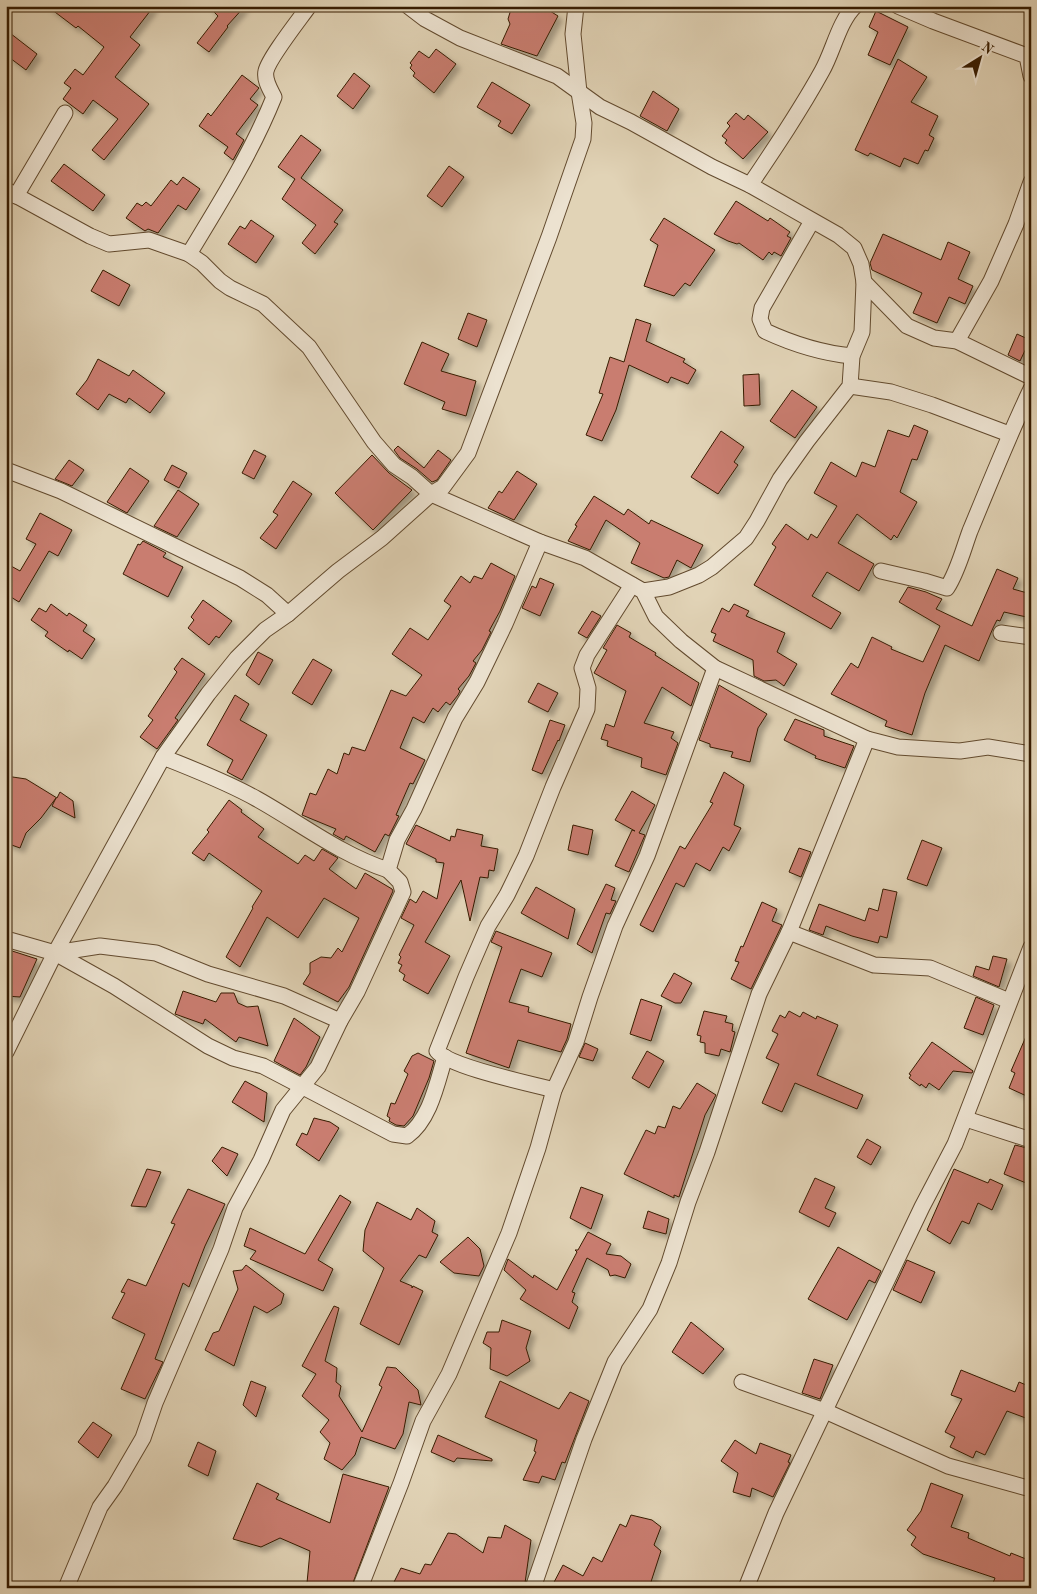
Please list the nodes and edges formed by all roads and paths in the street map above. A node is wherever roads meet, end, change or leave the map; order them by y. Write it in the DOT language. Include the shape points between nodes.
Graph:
graph roads {
  1 [pos="309,6"];
  2 [pos="408,6"];
  3 [pos="576,6"];
  4 [pos="855,6"];
  5 [pos="898,6"];
  6 [pos="1029,56"];
  7 [pos="1031,76"];
  8 [pos="579,92"];
  9 [pos="65,113"];
  10 [pos="1031,182"];
  11 [pos="750,185"];
  12 [pos="11,193"];
  13 [pos="812,221"];
  14 [pos="189,254"];
  15 [pos="864,282"];
  16 [pos="957,341"];
  17 [pos="852,356"];
  18 [pos="1031,377"];
  19 [pos="850,386"];
  20 [pos="1031,389"];
  21 [pos="1009,434"];
  22 [pos="6,470"];
  23 [pos="431,494"];
  24 [pos="540,542"];
  25 [pos="881,571"];
  26 [pos="638,588"];
  27 [pos="288,614"];
  28 [pos="1001,633"];
  29 [pos="1031,636"];
  30 [pos="715,668"];
  31 [pos="867,739"];
  32 [pos="1031,754"];
  33 [pos="163,757"];
  34 [pos="388,870"];
  35 [pos="789,932"];
  36 [pos="6,939"];
  37 [pos="1031,946"];
  38 [pos="55,953"];
  39 [pos="1009,1001"];
  40 [pos="340,1021"];
  41 [pos="6,1052"];
  42 [pos="446,1057"];
  43 [pos="302,1086"];
  44 [pos="554,1090"];
  45 [pos="966,1119"];
  46 [pos="1031,1140"];
  47 [pos="742,1382"];
  48 [pos="825,1411"];
  49 [pos="1031,1489"];
  50 [pos="66,1588"];
  51 [pos="360,1588"];
  52 [pos="534,1588"];
  53 [pos="746,1588"];
  1 -- 14 [label="street" via="271,60 266,72 267,84 274,96 269,109 247,157"];
  2 -- 8 [label="street" via="460,38 557,76"];
  3 -- 8 [label="street" via="573,34"];
  4 -- 11 [label="street" via="845,20 823,70"];
  5 -- 6 [label="street"];
  6 -- 7 [label="street"];
  8 -- 11 [label="street" via="600,107"];
  8 -- 23 [label="street" via="583,139 520,318 468,453 443,486"];
  9 -- 12 [label="street"];
  10 -- 16 [label="street" via="991,280"];
  11 -- 13 [label="street"];
  12 -- 14 [label="street" via="109,244 149,240"];
  13 -- 15 [label="street" via="854,248"];
  13 -- 17 [label="street" via="762,308 760,319 765,331 787,341 829,354"];
  14 -- 23 [label="street" via="230,288 263,304 309,347 374,442 394,465"];
  15 -- 16 [label="street" via="907,326 934,338"];
  15 -- 17 [label="street" via="862,332"];
  16 -- 18 [label="street"];
  17 -- 19 [label="street"];
  19 -- 21 [label="street" via="891,392"];
  19 -- 26 [label="street" via="780,480 746,538 699,575 669,587"];
  20 -- 21 [label="street"];
  21 -- 25 [label="street" via="955,576 947,588"];
  22 -- 27 [label="street" via="61,490 240,578 267,595"];
  23 -- 24 [label="street"];
  23 -- 27 [label="street"];
  24 -- 26 [label="street" via="585,558"];
  24 -- 34 [label="street" via="505,624 477,682 455,718 397,840"];
  26 -- 30 [label="street" via="656,617"];
  26 -- 42 [label="street" via="588,655 582,668 588,688 587,709 526,856 488,926 451,1012 437,1051"];
  27 -- 33 [label="street" via="265,630 238,658"];
  28 -- 29 [label="street"];
  30 -- 31 [label="street"];
  30 -- 44 [label="street" via="647,856 615,926 576,1042"];
  31 -- 32 [label="street" via="898,747 960,751 988,747"];
  31 -- 35 [label="street"];
  33 -- 34 [label="street" via="257,799 373,866"];
  33 -- 38 [label="street"];
  34 -- 40 [label="street" via="400,882 403,892 357,992"];
  35 -- 39 [label="street" via="874,965 930,968"];
  35 -- 52 [label="street" via="753,1010 669,1263 650,1309 615,1362 584,1439"];
  36 -- 38 [label="street"];
  37 -- 39 [label="street"];
  38 -- 40 [label="street" via="100,946 156,952 208,974 284,996"];
  38 -- 41 [label="street"];
  38 -- 43 [label="street" via="208,1046 232,1058 263,1066"];
  39 -- 45 [label="street"];
  40 -- 43 [label="street" via="318,1067"];
  42 -- 43 [label="street" via="424,1119 407,1136 393,1134"];
  42 -- 44 [label="street" via="456,1063"];
  43 -- 50 [label="street" via="283,1110 235,1208 143,1438 100,1507"];
  44 -- 51 [label="street" via="509,1232 449,1374 423,1421"];
  45 -- 46 [label="street"];
  45 -- 48 [label="street"];
  47 -- 48 [label="street"];
  48 -- 49 [label="street" via="948,1466"];
  48 -- 53 [label="street" via="776,1513"];
}
